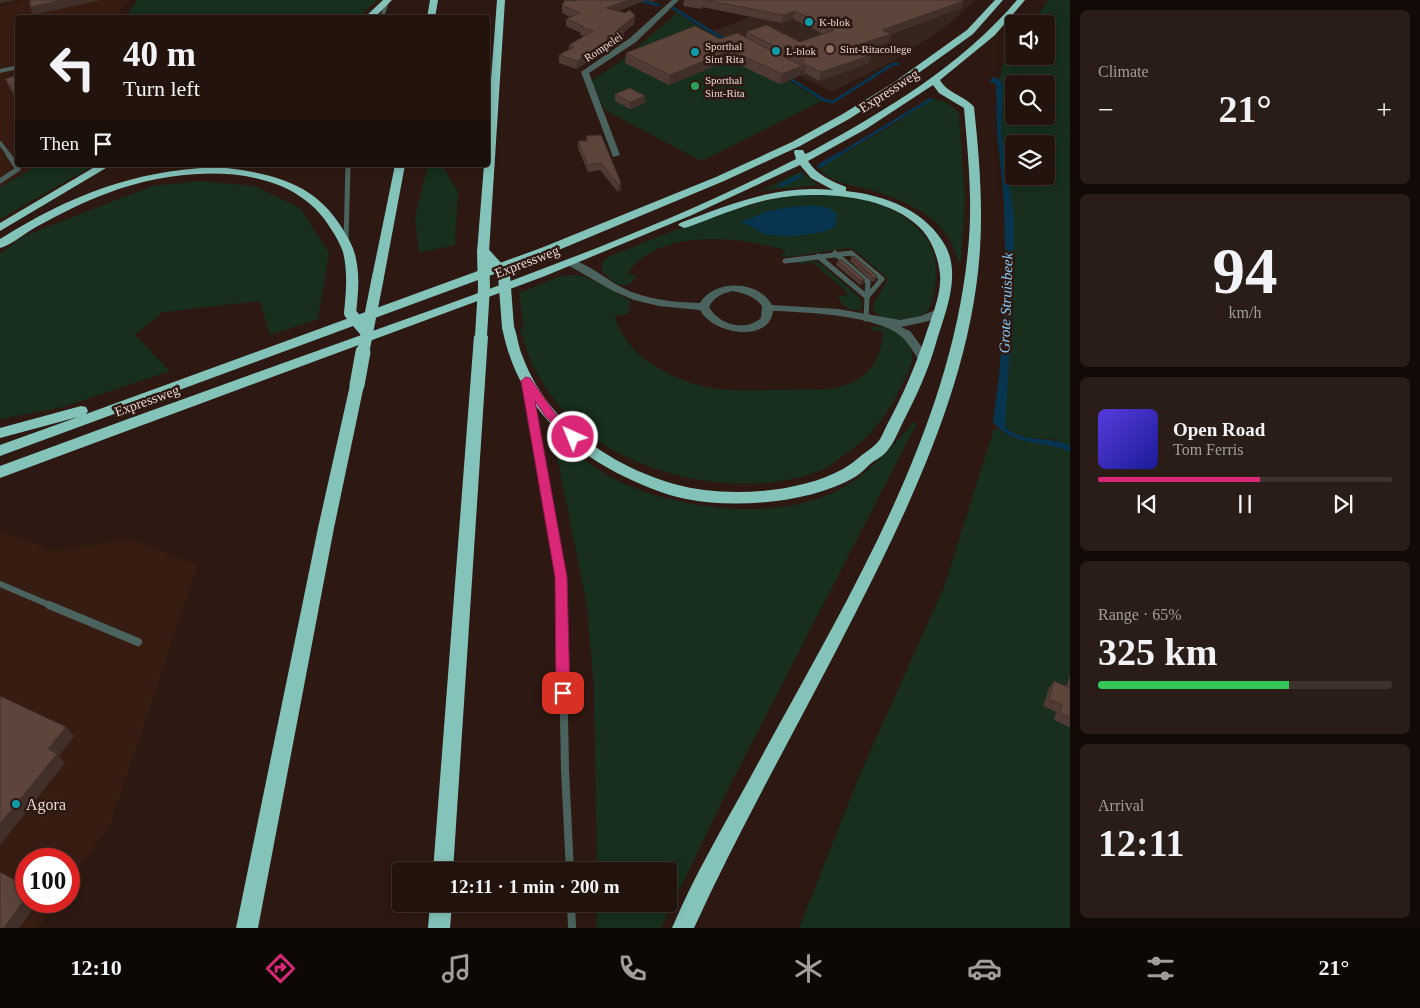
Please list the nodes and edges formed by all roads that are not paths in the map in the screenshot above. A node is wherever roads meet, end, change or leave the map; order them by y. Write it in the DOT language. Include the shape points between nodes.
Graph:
graph roads {
  1 [pos="434,0"];
  2 [pos="501,0"];
  3 [pos="676,0"];
  4 [pos="999,0"];
  5 [pos="1021,0"];
  6 [pos="388,1"];
  7 [pos="372,15"];
  8 [pos="383,15"];
  9 [pos="432,15"];
  10 [pos="15,68"];
  11 [pos="0,71"];
  12 [pos="935,80"];
  13 [pos="896,85"];
  14 [pos="920,91"];
  15 [pos="970,114"];
  16 [pos="0,143"];
  17 [pos="796,144"];
  18 [pos="490,153"];
  19 [pos="616,155"];
  20 [pos="801,161"];
  21 [pos="15,166"];
  22 [pos="16,167"];
  23 [pos="103,167"];
  24 [pos="348,167"];
  25 [pos="400,167"];
  26 [pos="489,167"];
  27 [pos="0,181"];
  28 [pos="867,197"];
  29 [pos="0,228"];
  30 [pos="641,234"];
  31 [pos="346,243"];
  32 [pos="0,244"];
  33 [pos="545,251"];
  34 [pos="483,252"];
  35 [pos="835,253"];
  36 [pos="818,256"];
  37 [pos="785,260"];
  38 [pos="570,262"];
  39 [pos="867,297"];
  40 [pos="704,307"];
  41 [pos="768,308"];
  42 [pos="938,312"];
  43 [pos="866,319"];
  44 [pos="885,323"];
  45 [pos="367,333"];
  46 [pos="925,360"];
  47 [pos="188,381"];
  48 [pos="526,381"];
  49 [pos="0,433"];
  50 [pos="0,450"];
  51 [pos="0,472"];
  52 [pos="0,584"];
  53 [pos="138,642"];
  54 [pos="444,862"];
  55 [pos="570,862"];
  56 [pos="440,912"];
  57 [pos="571,912"];
  58 [pos="247,928"];
  59 [pos="439,928"];
  60 [pos="572,928"];
  61 [pos="683,928"];
  1 -- 9 [label="highway"];
  2 -- 18 [label="highway"];
  3 -- 19 [label="street, Rompelei" via="633,40 585,72"];
  4 -- 13 [label="highway, Expressweg" via="970,32"];
  5 -- 12 [label="highway, Expressweg" via="984,41"];
  6 -- 7 [label="highway"];
  6 -- 8 [label="lane"];
  10 -- 11 [label="street"];
  12 -- 14 [label="highway, Expressweg"];
  12 -- 15 [label="highway" via="942,91 967,104"];
  13 -- 14 [label="highway"];
  13 -- 17 [label="highway, Expressweg"];
  14 -- 15 [label="highway" via="950,100"];
  14 -- 20 [label="highway, Expressweg"];
  15 -- 61 [label="highway" via="978,192 974,260 956,357 937,418 907,495 881,549"];
  16 -- 21 [label="lane"];
  17 -- 20 [label="highway"];
  17 -- 33 [label="highway, Expressweg"];
  20 -- 28 [label="highway" via="819,179"];
  20 -- 30 [label="highway, Expressweg"];
  22 -- 27 [label="lane" via="18,170"];
  23 -- 29 [label="highway"];
  24 -- 31 [label="lane"];
  25 -- 45 [label="highway, bridge"];
  26 -- 34 [label="highway"];
  28 -- 30 [label="highway" via="814,192 773,196 664,232"];
  28 -- 42 [label="highway" via="891,204 932,234 944,261 946,275"];
  30 -- 38 [label="highway, Expressweg"];
  31 -- 32 [label="highway" via="323,208 306,195 266,177 218,170 173,173 121,184 66,206"];
  31 -- 45 [label="highway, bridge" via="353,286 350,314"];
  33 -- 38 [label="highway"];
  33 -- 47 [label="highway, Expressweg"];
  34 -- 48 [label="highway, bridge" via="504,275 508,327"];
  34 -- 54 [label="highway, bridge" via="481,336"];
  35 -- 36 [label="lane"];
  35 -- 39 [label="lane" via="868,282"];
  35 -- 39 [label="lane" via="851,253 882,279"];
  36 -- 37 [label="lane"];
  36 -- 39 [label="lane"];
  38 -- 40 [label="street" via="642,300"];
  38 -- 51 [label="highway, Expressweg"];
  39 -- 43 [label="lane"];
  40 -- 41 [label="street" via="708,296 718,290 732,288 754,293"];
  40 -- 41 [label="street" via="713,320 741,329 761,324"];
  41 -- 43 [label="street" via="832,311"];
  42 -- 44 [label="street" via="916,322"];
  42 -- 46 [label="highway"];
  43 -- 44 [label="street"];
  44 -- 46 [label="street" via="906,334"];
  45 -- 58 [label="highway, bridge"];
  46 -- 48 [label="highway" via="908,401 882,448 847,475 808,488 758,497 706,496 637,476 600,457 573,437 550,414"];
  47 -- 49 [label="highway"];
  47 -- 50 [label="highway, Expressweg"];
  48 -- 55 [label="lane" via="561,577"];
  52 -- 53 [label="lane"];
  56 -- 59 [label="highway"];
  57 -- 60 [label="lane"];
}
